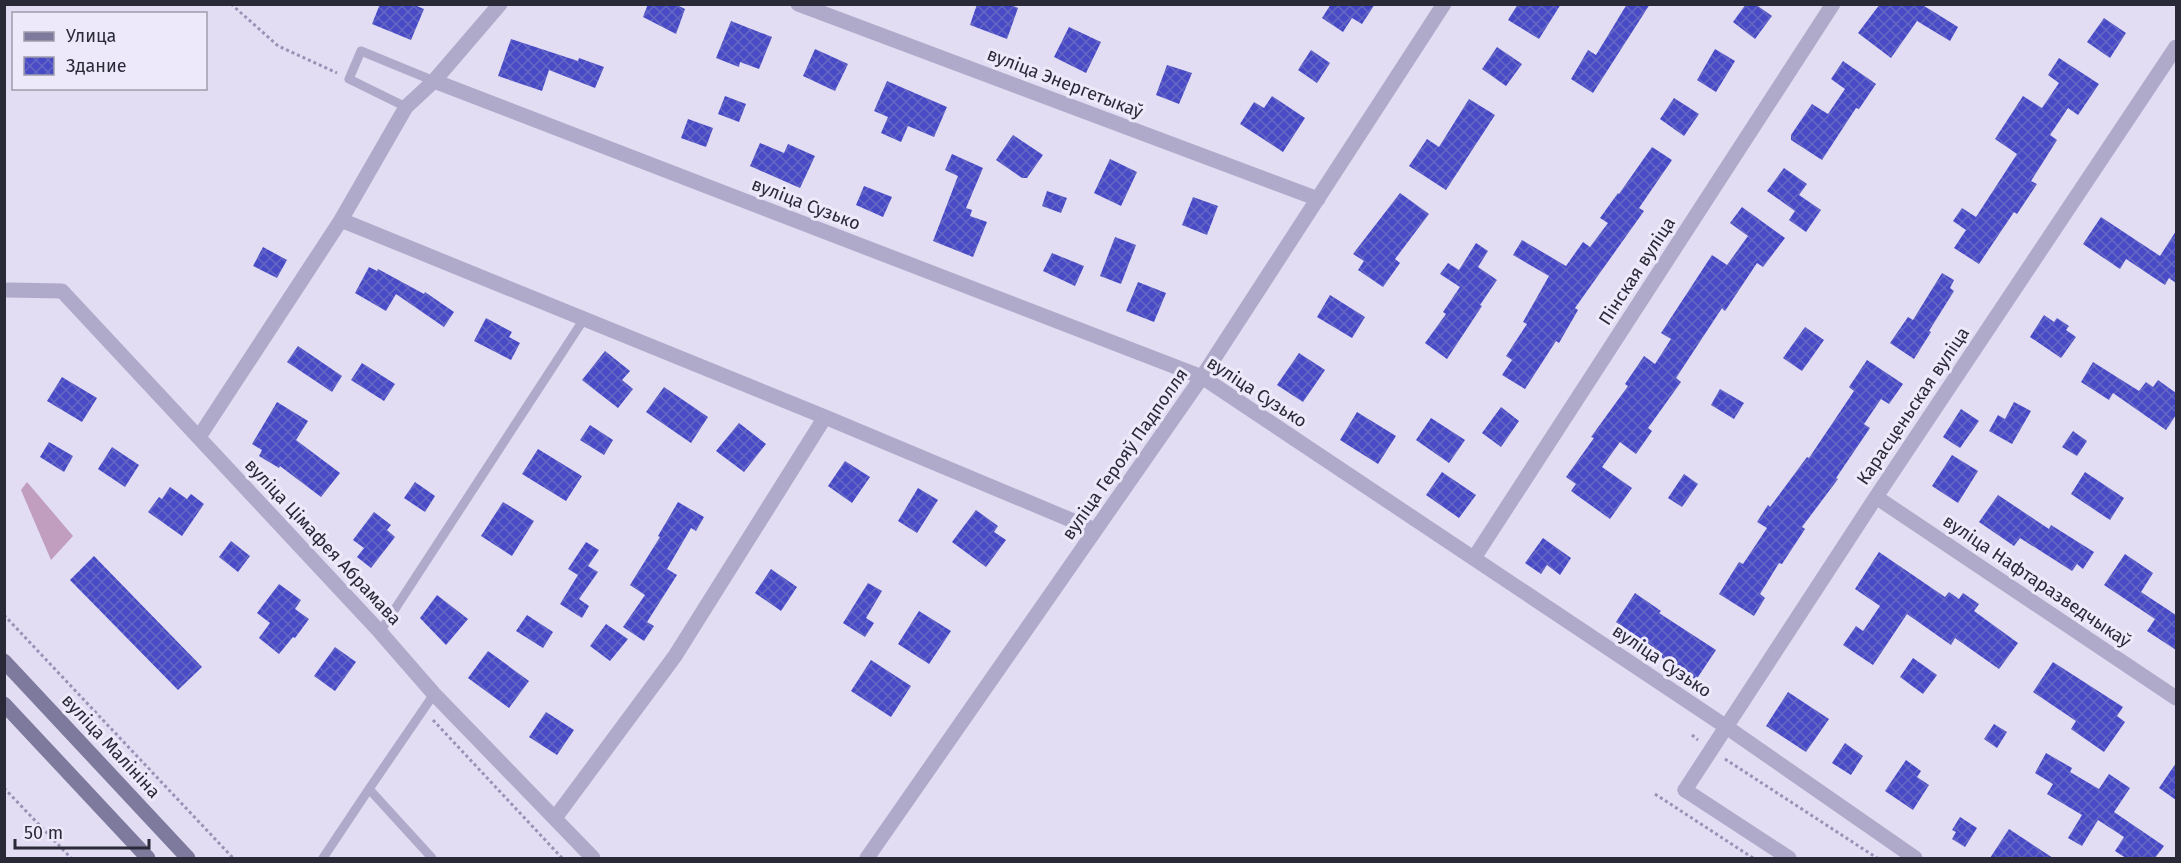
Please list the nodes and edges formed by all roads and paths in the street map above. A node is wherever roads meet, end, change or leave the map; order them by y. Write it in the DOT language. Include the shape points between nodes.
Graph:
graph roads {
  1 [pos="231,4"];
  2 [pos="500,4"];
  3 [pos="798,4"];
  4 [pos="1444,4"];
  5 [pos="1833,4"];
  6 [pos="2176,47"];
  7 [pos="349,79"];
  8 [pos="434,81"];
  9 [pos="406,106"];
  10 [pos="1318,199"];
  11 [pos="341,220"];
  12 [pos="7,296"];
  13 [pos="584,319"];
  14 [pos="1202,377"];
  15 [pos="825,417"];
  16 [pos="199,437"];
  17 [pos="1876,497"];
  18 [pos="1095,530"];
  19 [pos="1474,558"];
  20 [pos="4,615"];
  21 [pos="380,632"];
  22 [pos="7,667"];
  23 [pos="434,694"];
  24 [pos="2176,698"];
  25 [pos="4,705"];
  26 [pos="423,710"];
  27 [pos="1725,726"];
  28 [pos="1692,735"];
  29 [pos="1711,749"];
  30 [pos="4,788"];
  31 [pos="369,789"];
  32 [pos="1655,794"];
  33 [pos="555,818"];
  34 [pos="71,858"];
  35 [pos="148,858"];
  36 [pos="188,858"];
  37 [pos="233,858"];
  38 [pos="323,858"];
  39 [pos="432,858"];
  40 [pos="562,858"];
  41 [pos="593,858"];
  42 [pos="867,858"];
  43 [pos="1753,858"];
  44 [pos="1789,858"];
  45 [pos="1877,858"];
  46 [pos="1915,858"];
  1 -- 7 [label="path" via="279,46"];
  2 -- 8 [label="street"];
  3 -- 10 [label="street, вуліца Энергетыкаў"];
  4 -- 10 [label="street, вуліца Герояў Падполля"];
  5 -- 19 [label="street, Пінская вуліца"];
  6 -- 17 [label="street, Карасценьская вуліца"];
  7 -- 8 [label="lane" via="361,51"];
  7 -- 9 [label="lane"];
  8 -- 9 [label="street"];
  8 -- 14 [label="street, вуліца Сузько"];
  9 -- 11 [label="street"];
  10 -- 14 [label="street, вуліца Герояў Падполля"];
  11 -- 13 [label="street"];
  11 -- 16 [label="street"];
  12 -- 16 [label="street, вуліца Цімафея Абрамава" via="62,291"];
  13 -- 15 [label="street"];
  13 -- 21 [label="lane"];
  14 -- 18 [label="street, вуліца Герояў Падполля"];
  14 -- 19 [label="street, вуліца Сузько"];
  15 -- 18 [label="street"];
  15 -- 33 [label="street" via="675,656"];
  16 -- 21 [label="street, вуліца Цімафея Абрамава"];
  17 -- 24 [label="street, вуліца Нафтаразведчыкаў"];
  17 -- 27 [label="street, Карасценьская вуліца"];
  18 -- 42 [label="street, вуліца Герояў Падполля"];
  19 -- 27 [label="street, вуліца Сузько"];
  20 -- 37 [label="path"];
  21 -- 23 [label="street, вуліца Цімафея Абрамава"];
  22 -- 36 [label="main road, вуліца Малініна"];
  23 -- 26 [label="lane"];
  23 -- 33 [label="street, вуліца Цімафея Абрамава"];
  25 -- 35 [label="main road"];
  26 -- 31 [label="lane"];
  26 -- 40 [label="path"];
  27 -- 29 [label="street, Карасценьская вуліца"];
  27 -- 46 [label="street, вуліца Сузько"];
  28 -- 29 [label="path"];
  29 -- 44 [label="street, Карасценьская вуліца" via="1685,790"];
  29 -- 45 [label="path"];
  30 -- 34 [label="path"];
  31 -- 38 [label="lane"];
  31 -- 39 [label="lane"];
  32 -- 43 [label="path"];
  33 -- 41 [label="street, вуліца Цімафея Абрамава"];
}
